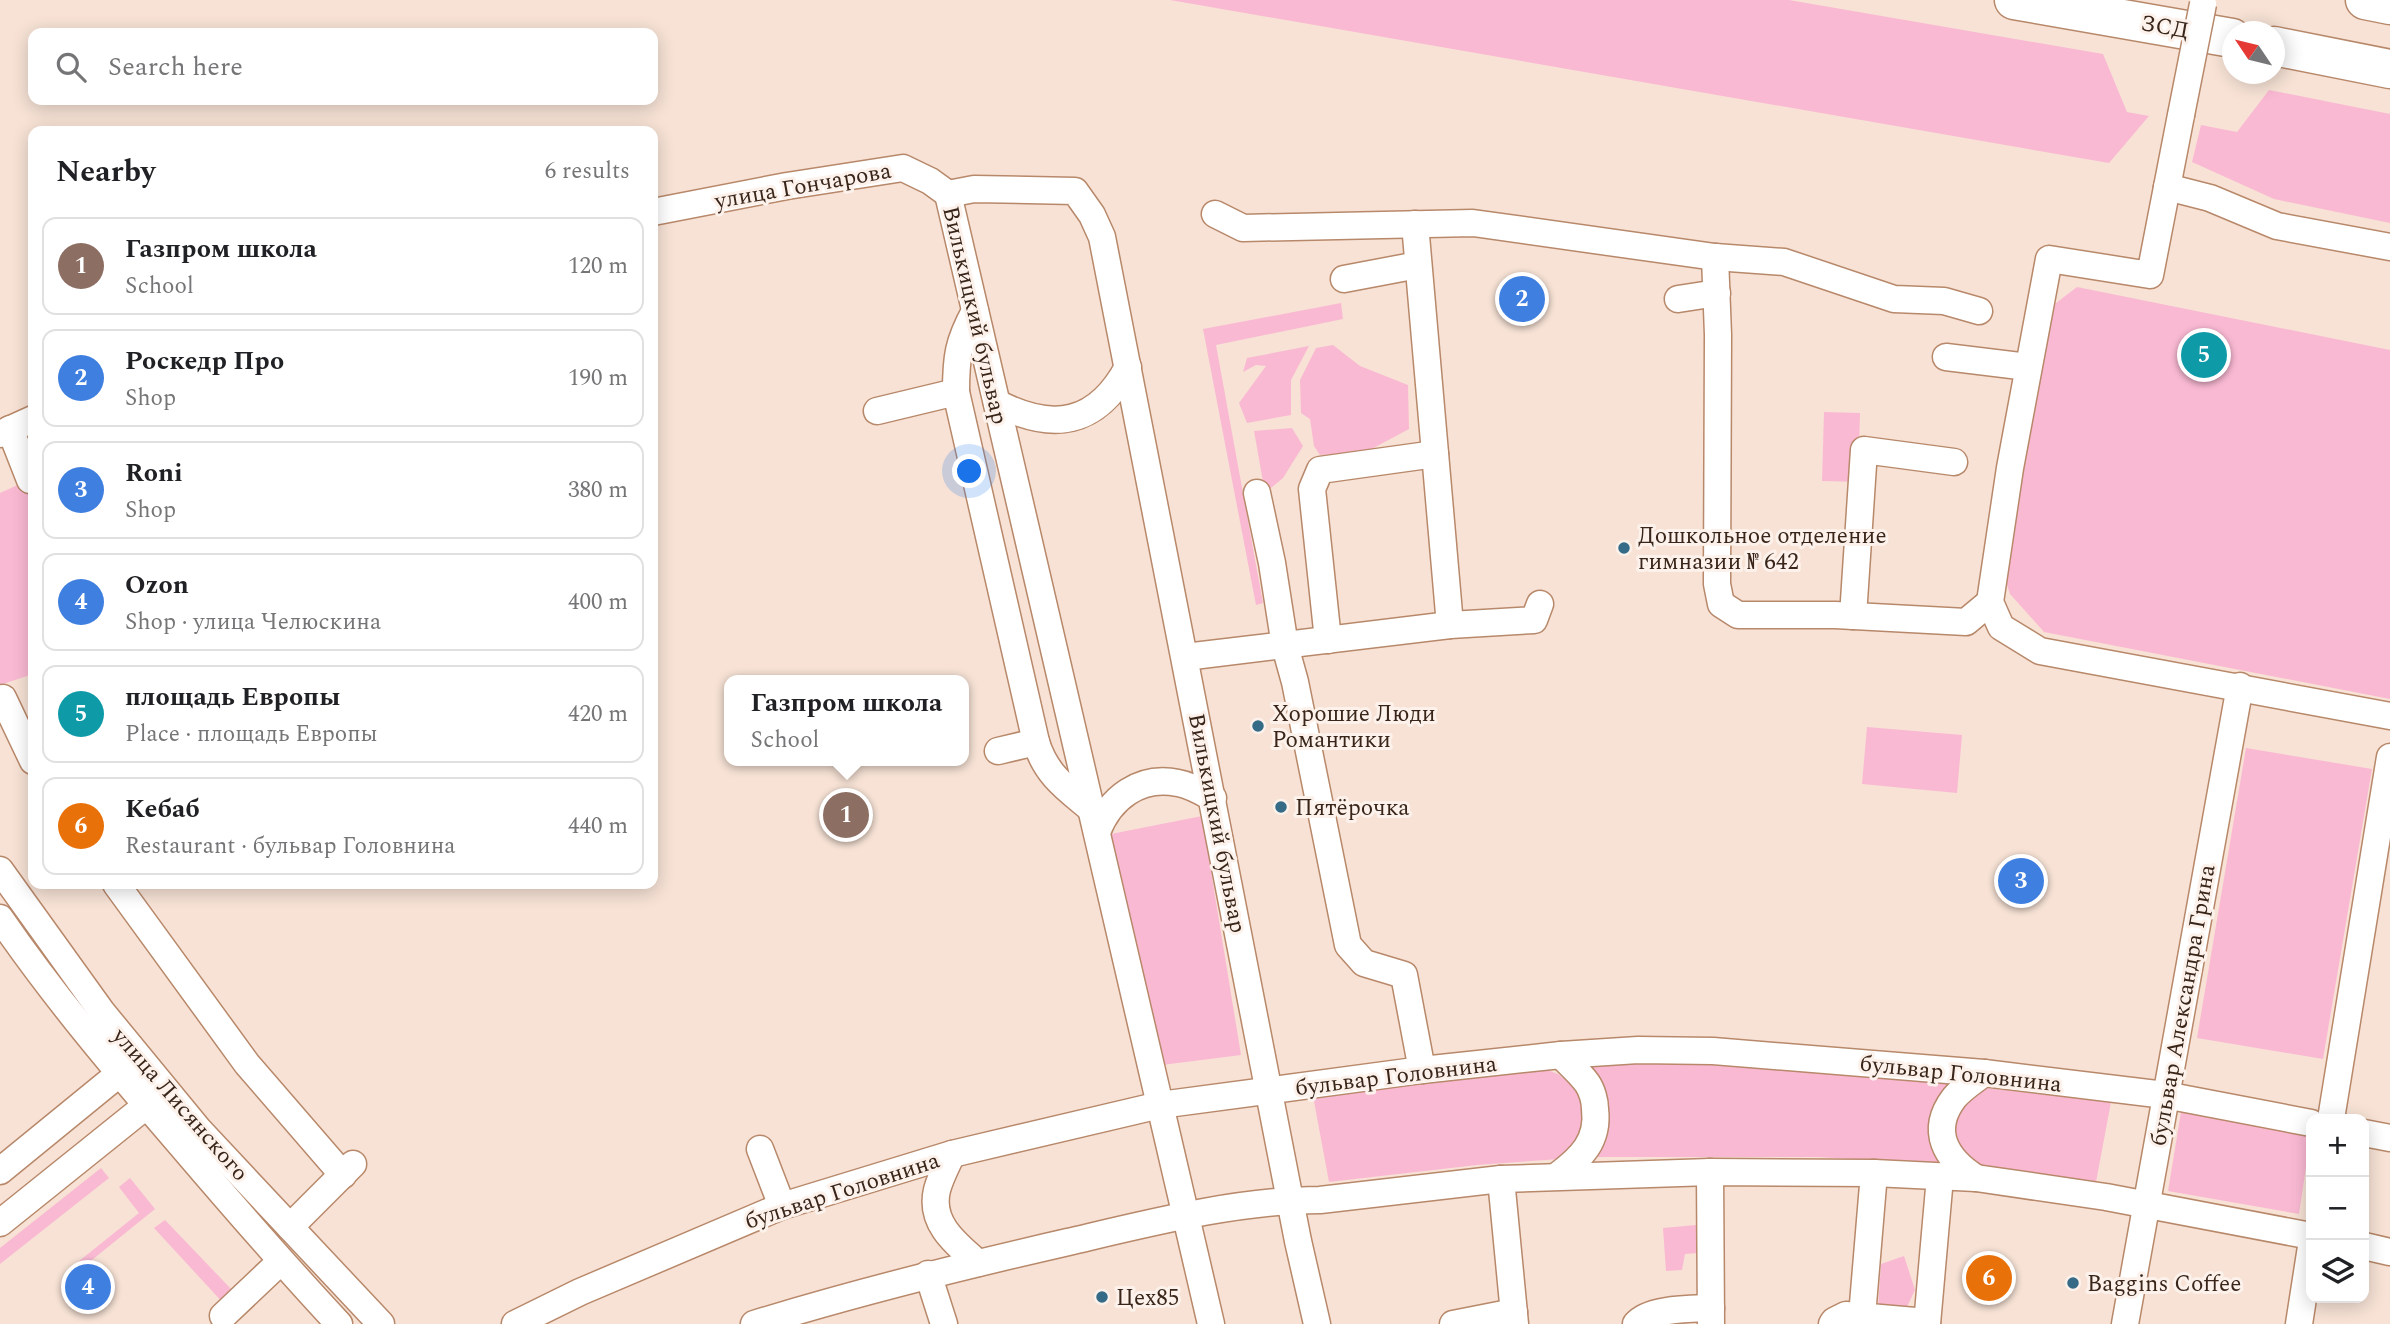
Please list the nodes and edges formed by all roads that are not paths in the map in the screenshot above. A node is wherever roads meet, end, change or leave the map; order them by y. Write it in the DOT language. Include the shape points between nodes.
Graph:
graph roads {
  1 [pos="2014,0"];
  2 [pos="2365,0"];
  3 [pos="2203,2"];
  4 [pos="2390,5"];
  5 [pos="2222,36"];
  6 [pos="2285,48"];
  7 [pos="2390,69"];
  8 [pos="2167,187"];
  9 [pos="948,194"];
  10 [pos="658,211"];
  11 [pos="1215,214"];
  12 [pos="1415,224"];
  13 [pos="2390,247"];
  14 [pos="1715,257"];
  15 [pos="1418,265"];
  16 [pos="1344,279"];
  17 [pos="1717,293"];
  18 [pos="1678,299"];
  19 [pos="975,311"];
  20 [pos="1979,312"];
  21 [pos="1946,357"];
  22 [pos="1128,367"];
  23 [pos="2028,367"];
  24 [pos="956,392"];
  25 [pos="997,403"];
  26 [pos="877,411"];
  27 [pos="15,427"];
  28 [pos="1435,454"];
  29 [pos="1954,462"];
  30 [pos="28,473"];
  31 [pos="1257,493"];
  32 [pos="1990,601"];
  33 [pos="1539,604"];
  34 [pos="1853,616"];
  35 [pos="1450,625"];
  36 [pos="1328,640"];
  37 [pos="1285,646"];
  38 [pos="1185,657"];
  39 [pos="2240,686"];
  40 [pos="0,699"];
  41 [pos="2390,716"];
  42 [pos="1036,742"];
  43 [pos="28,750"];
  44 [pos="998,751"];
  45 [pos="2390,757"];
  46 [pos="1213,798"];
  47 [pos="1094,820"];
  48 [pos="0,870"];
  49 [pos="120,889"];
  50 [pos="0,919"];
  51 [pos="1561,1055"];
  52 [pos="1422,1070"];
  53 [pos="120,1073"];
  54 [pos="1984,1073"];
  55 [pos="153,1074"];
  56 [pos="1270,1091"];
  57 [pos="2165,1095"];
  58 [pos="147,1105"];
  59 [pos="1160,1105"];
  60 [pos="2333,1114"];
  61 [pos="2306,1122"];
  62 [pos="2369,1134"];
  63 [pos="2390,1138"];
  64 [pos="760,1149"];
  65 [pos="951,1154"];
  66 [pos="0,1171"];
  67 [pos="1710,1171"];
  68 [pos="1874,1172"];
  69 [pos="1557,1176"];
  70 [pos="1940,1177"];
  71 [pos="1976,1178"];
  72 [pos="1501,1179"];
  73 [pos="1292,1200"];
  74 [pos="2146,1205"];
  75 [pos="782,1206"];
  76 [pos="1185,1216"];
  77 [pos="0,1223"];
  78 [pos="290,1227"];
  79 [pos="2306,1235"];
  80 [pos="2369,1247"];
  81 [pos="2390,1252"];
  82 [pos="281,1261"];
  83 [pos="978,1263"];
  84 [pos="928,1274"];
  85 [pos="2306,1279"];
  86 [pos="223,1315"];
  87 [pos="1711,1316"];
  88 [pos="1862,1316"];
  89 [pos="1515,1318"];
  90 [pos="1927,1323"];
  91 [pos="339,1324"];
  92 [pos="381,1324"];
  93 [pos="515,1324"];
  94 [pos="754,1324"];
  95 [pos="944,1324"];
  96 [pos="1211,1324"];
  97 [pos="1317,1324"];
  98 [pos="1453,1324"];
  99 [pos="1636,1324"];
  100 [pos="1832,1324"];
  101 [pos="2125,1324"];
  102 [pos="2299,1324"];
  1 -- 5 [label="highway, ЗСД"];
  2 -- 4 [label="highway"];
  3 -- 8 [label="street, bridge"];
  6 -- 7 [label="highway"];
  8 -- 13 [label="street" via="2210,198 2277,226"];
  8 -- 23 [label="street" via="2150,275 2049,259"];
  9 -- 10 [label="street, улица Гончарова" via="903,168"];
  9 -- 19 [label="street, Вилькицкий бульвар"];
  9 -- 22 [label="street, Вилькицкий бульвар" via="974,189 1075,191 1102,237"];
  11 -- 12 [label="street" via="1242,228"];
  12 -- 14 [label="street" via="1473,223"];
  12 -- 15 [label="street"];
  14 -- 17 [label="street"];
  14 -- 20 [label="street" via="1784,262"];
  15 -- 16 [label="street"];
  15 -- 28 [label="street"];
  17 -- 18 [label="street"];
  17 -- 34 [label="street" via="1717,584 1721,604 1738,615"];
  19 -- 24 [label="street" via="962,335"];
  19 -- 25 [label="street, Вилькицкий бульвар"];
  21 -- 23 [label="street"];
  22 -- 25 [label="street" via="1107,399 1065,420 1016,413"];
  22 -- 38 [label="street, Вилькицкий бульвар"];
  23 -- 32 [label="street"];
  24 -- 26 [label="street"];
  24 -- 42 [label="street"];
  25 -- 47 [label="street, Вилькицкий бульвар"];
  27 -- 30 [label="street"];
  28 -- 35 [label="street"];
  28 -- 36 [label="street" via="1320,470 1312,489"];
  29 -- 34 [label="street" via="1864,450"];
  31 -- 37 [label="street"];
  32 -- 34 [label="street" via="1966,622"];
  32 -- 39 [label="street" via="2001,627 2040,650"];
  33 -- 35 [label="street" via="1534,620"];
  35 -- 36 [label="street"];
  36 -- 37 [label="street"];
  37 -- 38 [label="street"];
  37 -- 52 [label="street" via="1348,945 1364,963 1404,975"];
  38 -- 46 [label="street, Вилькицкий бульвар"];
  39 -- 41 [label="street"];
  39 -- 57 [label="street, бульвар Александра Грина"];
  40 -- 43 [label="street"];
  42 -- 44 [label="street"];
  42 -- 47 [label="street" via="1052,775"];
  45 -- 60 [label="street"];
  46 -- 47 [label="street" via="1178,783 1144,784 1127,791"];
  46 -- 56 [label="street, Вилькицкий бульвар"];
  47 -- 59 [label="street, Вилькицкий бульвар"];
  48 -- 55 [label="street, улица Лисянского" via="102,1012"];
  49 -- 78 [label="street" via="247,1065 348,1169"];
  50 -- 53 [label="street, улица Лисянского"];
  51 -- 52 [label="street, бульвар Головнина"];
  51 -- 54 [label="street, бульвар Головнина" via="1713,1051"];
  51 -- 69 [label="street" via="1587,1083 1597,1120 1592,1142"];
  52 -- 56 [label="street, бульвар Головнина"];
  53 -- 55 [label="street"];
  53 -- 58 [label="street, улица Лисянского"];
  53 -- 66 [label="street"];
  54 -- 57 [label="street, бульвар Головнина"];
  54 -- 71 [label="street" via="1953,1099 1941,1136 1958,1167"];
  55 -- 58 [label="street"];
  55 -- 78 [label="street, улица Лисянского"];
  56 -- 59 [label="street, бульвар Головнина"];
  56 -- 73 [label="street, Вилькицкий бульвар"];
  57 -- 61 [label="street, бульвар Головнина"];
  57 -- 74 [label="street, бульвар Александра Грина"];
  58 -- 77 [label="street"];
  58 -- 82 [label="street, улица Лисянского"];
  59 -- 65 [label="street, бульвар Головнина"];
  59 -- 76 [label="street, Вилькицкий бульвар"];
  62 -- 63 [label="street"];
  64 -- 75 [label="street"];
  65 -- 75 [label="street, бульвар Головнина"];
  65 -- 83 [label="street" via="937,1191 936,1209 942,1228"];
  67 -- 68 [label="street"];
  67 -- 69 [label="street"];
  67 -- 87 [label="street"];
  68 -- 70 [label="street"];
  68 -- 88 [label="street"];
  69 -- 72 [label="street"];
  70 -- 71 [label="street"];
  70 -- 90 [label="street"];
  71 -- 74 [label="street"];
  72 -- 73 [label="street"];
  72 -- 89 [label="street"];
  73 -- 76 [label="street"];
  73 -- 97 [label="street, Вилькицкий бульвар"];
  74 -- 79 [label="street"];
  74 -- 101 [label="street, бульвар Александра Грина"];
  75 -- 93 [label="street, бульвар Головнина"];
  76 -- 83 [label="street"];
  76 -- 96 [label="street, Вилькицкий бульвар"];
  78 -- 92 [label="street, улица Лисянского"];
  80 -- 81 [label="street"];
  82 -- 86 [label="street"];
  82 -- 91 [label="street, улица Лисянского"];
  83 -- 84 [label="street"];
  84 -- 94 [label="street"];
  84 -- 95 [label="street"];
  85 -- 102 [label="street"];
  87 -- 99 [label="street" via="1653,1314"];
  88 -- 90 [label="street"];
  88 -- 100 [label="street" via="1846,1315"];
  89 -- 98 [label="street"];
}
